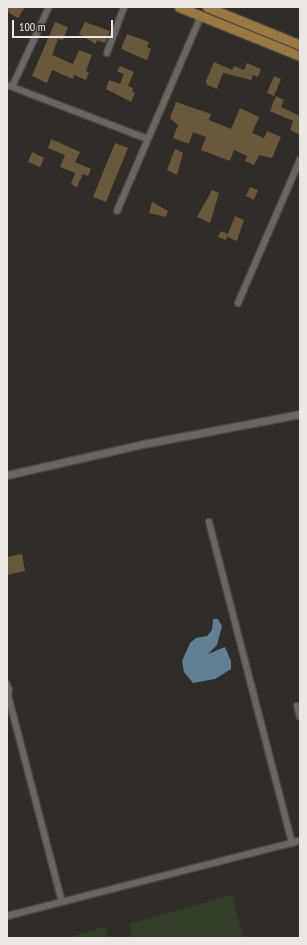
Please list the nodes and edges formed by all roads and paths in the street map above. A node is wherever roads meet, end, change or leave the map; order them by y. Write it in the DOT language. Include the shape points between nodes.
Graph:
graph roads {
  1 [pos="49,7"];
  2 [pos="124,7"];
  3 [pos="179,7"];
  4 [pos="207,7"];
  5 [pos="201,16"];
  6 [pos="300,45"];
  7 [pos="107,53"];
  8 [pos="300,56"];
  9 [pos="9,86"];
  10 [pos="148,140"];
  11 [pos="300,160"];
  12 [pos="117,210"];
  13 [pos="238,303"];
  14 [pos="300,414"];
  15 [pos="7,476"];
  16 [pos="209,522"];
  17 [pos="7,684"];
  18 [pos="297,706"];
  19 [pos="300,717"];
  20 [pos="300,841"];
  21 [pos="292,843"];
  22 [pos="62,902"];
  23 [pos="7,916"];
  1 -- 9 [label="street"];
  2 -- 7 [label="street"];
  3 -- 5 [label="main road"];
  4 -- 6 [label="main road"];
  5 -- 8 [label="main road"];
  5 -- 10 [label="street"];
  9 -- 10 [label="street"];
  10 -- 12 [label="street"];
  11 -- 13 [label="street"];
  14 -- 15 [label="street" via="143,444"];
  16 -- 21 [label="street"];
  17 -- 22 [label="street"];
  18 -- 19 [label="street"];
  20 -- 21 [label="street"];
  21 -- 22 [label="street"];
  22 -- 23 [label="street"];
}
